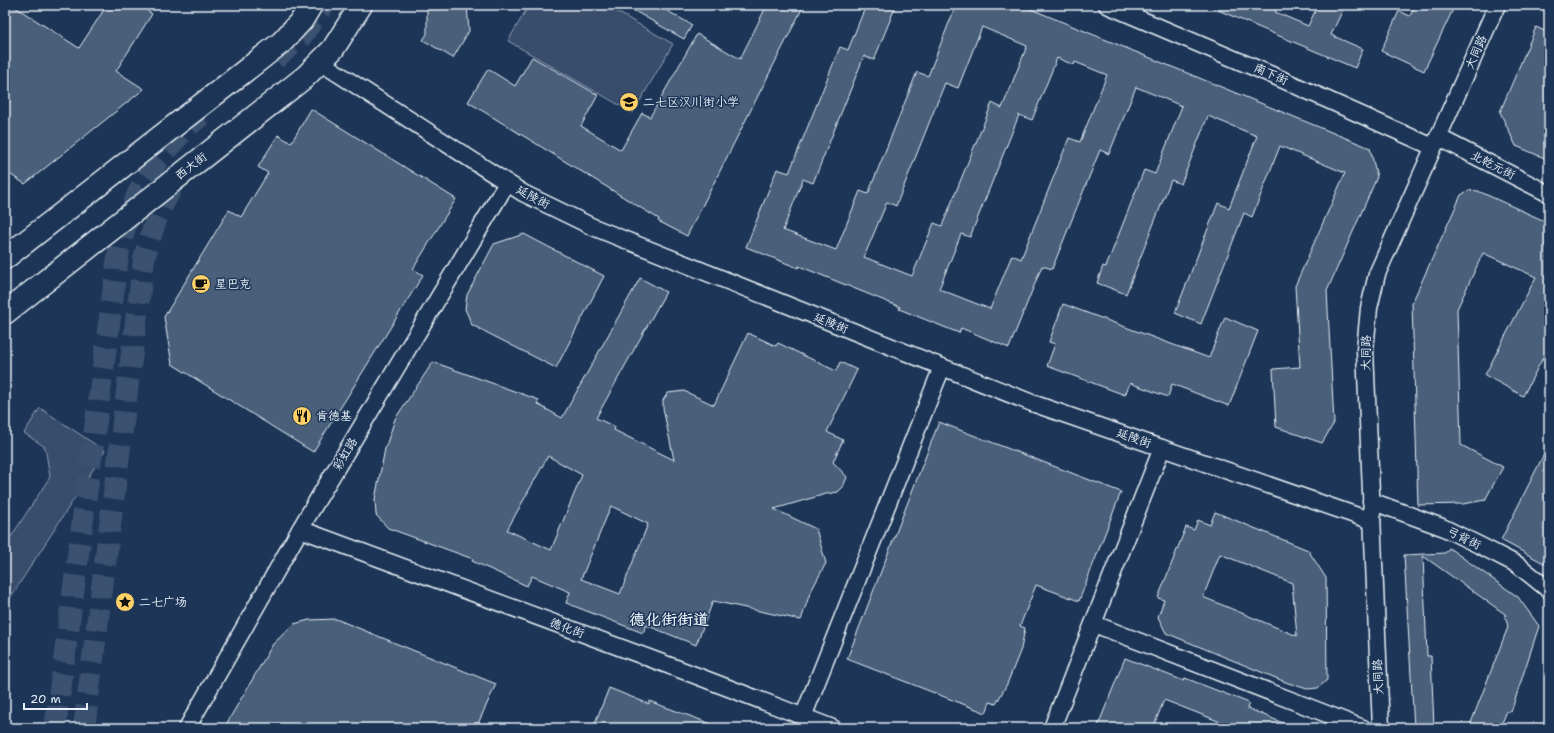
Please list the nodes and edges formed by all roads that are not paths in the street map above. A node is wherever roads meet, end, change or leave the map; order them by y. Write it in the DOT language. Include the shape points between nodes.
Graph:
graph roads {
  1 [pos="311,5"];
  2 [pos="361,5"];
  3 [pos="1107,5"];
  4 [pos="1497,5"];
  5 [pos="320,62"];
  6 [pos="1436,142"];
  7 [pos="507,184"];
  8 [pos="1549,194"];
  9 [pos="5,258"];
  10 [pos="5,313"];
  11 [pos="942,367"];
  12 [pos="1162,448"];
  13 [pos="1371,502"];
  14 [pos="1372,521"];
  15 [pos="300,529"];
  16 [pos="1549,590"];
  17 [pos="1094,624"];
  18 [pos="803,717"];
  19 [pos="187,728"];
  20 [pos="833,728"];
  21 [pos="1052,728"];
  22 [pos="1363,728"];
  23 [pos="1381,728"];
  1 -- 9 [label="street" via="302,20 282,42"];
  2 -- 5 [label="street, 西大街" via="342,36"];
  3 -- 6 [label="street, 南下街"];
  4 -- 6 [label="street, 大同路"];
  5 -- 7 [label="street, 延陵街"];
  5 -- 10 [label="street, 西大街" via="305,77"];
  6 -- 8 [label="street, 北乾元街"];
  6 -- 13 [label="street, 大同路" via="1377,274 1369,308 1365,350"];
  7 -- 11 [label="street, 延陵街" via="593,227"];
  7 -- 15 [label="street, 彩虹路"];
  11 -- 12 [label="street, 延陵街" via="1032,403"];
  11 -- 18 [label="street"];
  12 -- 14 [label="street, 延陵街"];
  12 -- 17 [label="street"];
  13 -- 14 [label="street, 大同路"];
  13 -- 16 [label="street, 弓背街" via="1442,527 1473,542 1518,565"];
  14 -- 23 [label="street, 大同路"];
  15 -- 18 [label="street, 德化街"];
  15 -- 19 [label="street, 彩虹路"];
  17 -- 21 [label="street"];
  17 -- 22 [label="street"];
  18 -- 20 [label="street, 德化街"];
}
